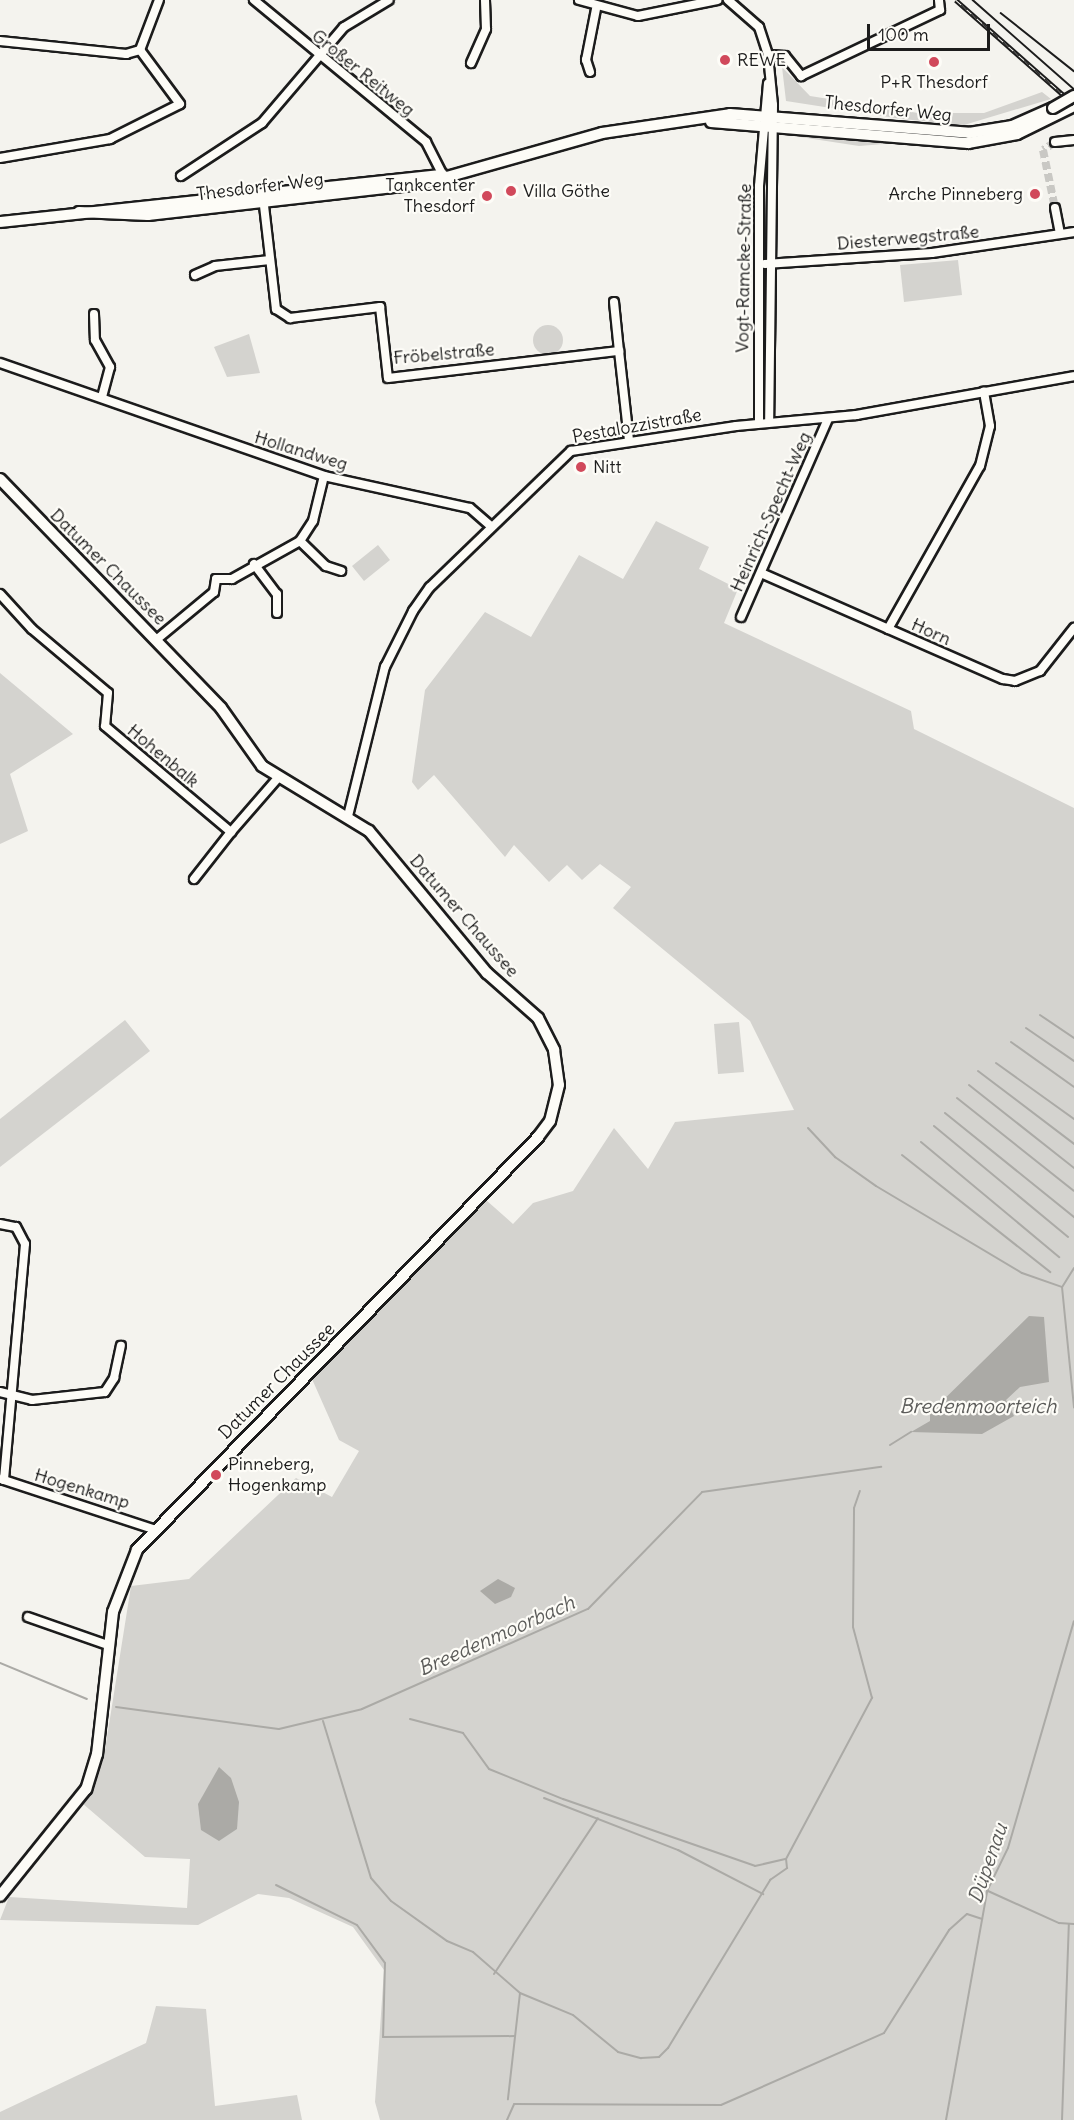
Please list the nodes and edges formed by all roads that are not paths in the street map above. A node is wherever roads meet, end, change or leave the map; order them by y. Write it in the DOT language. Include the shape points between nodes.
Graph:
graph roads {
  1 [pos="159,0"];
  2 [pos="254,0"];
  3 [pos="389,0"];
  4 [pos="485,0"];
  5 [pos="579,0"];
  6 [pos="717,0"];
  7 [pos="728,0"];
  8 [pos="939,0"];
  9 [pos="596,9"];
  10 [pos="0,41"];
  11 [pos="140,50"];
  12 [pos="768,55"];
  13 [pos="320,59"];
  14 [pos="471,63"];
  15 [pos="590,72"];
  16 [pos="1074,96"];
  17 [pos="1074,106"];
  18 [pos="1056,111"];
  19 [pos="768,119"];
  20 [pos="1074,140"];
  21 [pos="1055,142"];
  22 [pos="0,158"];
  23 [pos="443,175"];
  24 [pos="182,176"];
  25 [pos="263,198"];
  26 [pos="1055,208"];
  27 [pos="0,222"];
  28 [pos="1074,232"];
  29 [pos="1060,234"];
  30 [pos="270,260"];
  31 [pos="768,264"];
  32 [pos="758,265"];
  33 [pos="195,275"];
  34 [pos="614,302"];
  35 [pos="94,314"];
  36 [pos="619,351"];
  37 [pos="0,363"];
  38 [pos="1074,376"];
  39 [pos="984,392"];
  40 [pos="102,397"];
  41 [pos="828,419"];
  42 [pos="769,422"];
  43 [pos="759,423"];
  44 [pos="629,440"];
  45 [pos="324,476"];
  46 [pos="0,479"];
  47 [pos="490,526"];
  48 [pos="300,541"];
  49 [pos="254,564"];
  50 [pos="341,571"];
  51 [pos="761,573"];
  52 [pos="0,594"];
  53 [pos="277,613"];
  54 [pos="741,617"];
  55 [pos="1074,628"];
  56 [pos="888,629"];
  57 [pos="156,640"];
  58 [pos="277,779"];
  59 [pos="348,816"];
  60 [pos="231,832"];
  61 [pos="194,879"];
  62 [pos="0,1224"];
  63 [pos="121,1346"];
  64 [pos="0,1392"];
  65 [pos="15,1397"];
  66 [pos="2,1480"];
  67 [pos="153,1529"];
  68 [pos="28,1617"];
  69 [pos="108,1645"];
  70 [pos="0,1896"];
  1 -- 11 [label="street"];
  2 -- 13 [label="street, Großer Reitweg"];
  3 -- 13 [label="street" via="344,27"];
  4 -- 14 [label="street" via="486,29"];
  5 -- 9 [label="street"];
  6 -- 9 [label="street" via="656,16"];
  7 -- 12 [label="street" via="759,27"];
  8 -- 12 [label="street" via="940,9 801,76 785,56"];
  9 -- 15 [label="street" via="586,60"];
  10 -- 11 [label="street" via="126,54"];
  11 -- 22 [label="street" via="180,104 110,139"];
  12 -- 19 [label="street"];
  13 -- 23 [label="street, Großer Reitweg" via="426,142"];
  13 -- 24 [label="street" via="262,123"];
  16 -- 18 [label="street, Thesdorfer Weg, bridge"];
  17 -- 18 [label="street, Thesdorfer Weg"];
  18 -- 19 [label="street, Thesdorfer Weg" via="1012,126 969,133"];
  19 -- 23 [label="street, Thesdorfer Weg" via="692,121 602,132"];
  19 -- 31 [label="street, Vogt-Ramcke-Straße"];
  19 -- 32 [label="street, Vogt-Ramcke-Straße"];
  20 -- 21 [label="street"];
  23 -- 25 [label="street, Thesdorfer Weg"];
  25 -- 27 [label="street, Thesdorfer Weg"];
  25 -- 30 [label="street, Fröbelstraße"];
  26 -- 29 [label="street"];
  28 -- 29 [label="street, Diesterwegstraße"];
  29 -- 31 [label="street, Diesterwegstraße" via="932,253"];
  30 -- 33 [label="street" via="215,266"];
  30 -- 36 [label="street, Fröbelstraße" via="276,309 290,318 380,307 388,378"];
  31 -- 32 [label="street, Diesterwegstraße"];
  31 -- 42 [label="street, Vogt-Ramcke-Straße"];
  32 -- 43 [label="street, Vogt-Ramcke-Straße"];
  34 -- 36 [label="street"];
  35 -- 40 [label="street" via="95,340 110,367"];
  36 -- 44 [label="street"];
  37 -- 40 [label="street, Hollandweg"];
  38 -- 39 [label="street, Pestalozzistraße"];
  39 -- 41 [label="street, Pestalozzistraße"];
  39 -- 56 [label="street" via="990,426 980,466"];
  40 -- 45 [label="street, Hollandweg"];
  41 -- 42 [label="street, Pestalozzistraße"];
  41 -- 51 [label="street, Heinrich-Specht-Weg"];
  42 -- 43 [label="street, Pestalozzistraße"];
  43 -- 44 [label="street, Pestalozzistraße"];
  44 -- 47 [label="street, Pestalozzistraße" via="571,451"];
  45 -- 47 [label="street, Hollandweg" via="470,508"];
  45 -- 48 [label="street" via="313,521"];
  46 -- 57 [label="street, Datumer Chaussee"];
  47 -- 59 [label="street, Pestalozzistraße" via="430,587 393,649 378,688"];
  48 -- 49 [label="street"];
  48 -- 50 [label="street" via="326,566"];
  49 -- 53 [label="street" via="277,594"];
  49 -- 57 [label="street" via="232,579 216,579 213,592"];
  51 -- 54 [label="street, Heinrich-Specht-Weg"];
  51 -- 56 [label="street, Horn"];
  52 -- 60 [label="street, Hohenbalk" via="32,629 108,693 105,726"];
  55 -- 56 [label="street, Horn" via="1040,671 1015,681"];
  57 -- 58 [label="street, Datumer Chaussee" via="221,708"];
  58 -- 59 [label="street, Datumer Chaussee"];
  58 -- 60 [label="street"];
  59 -- 67 [label="street, Datumer Chaussee" via="369,831 486,973 538,1018 558,1066 557,1103 538,1137"];
  60 -- 61 [label="street"];
  62 -- 65 [label="street" via="16,1227 25,1244"];
  63 -- 65 [label="street" via="105,1392 32,1400"];
  64 -- 65 [label="street"];
  65 -- 66 [label="street"];
  66 -- 67 [label="street, Hogenkamp"];
  67 -- 69 [label="street, Datumer Chaussee" via="120,1583"];
  68 -- 69 [label="street"];
  69 -- 70 [label="street, Datumer Chaussee" via="97,1755 86,1789"];
}
